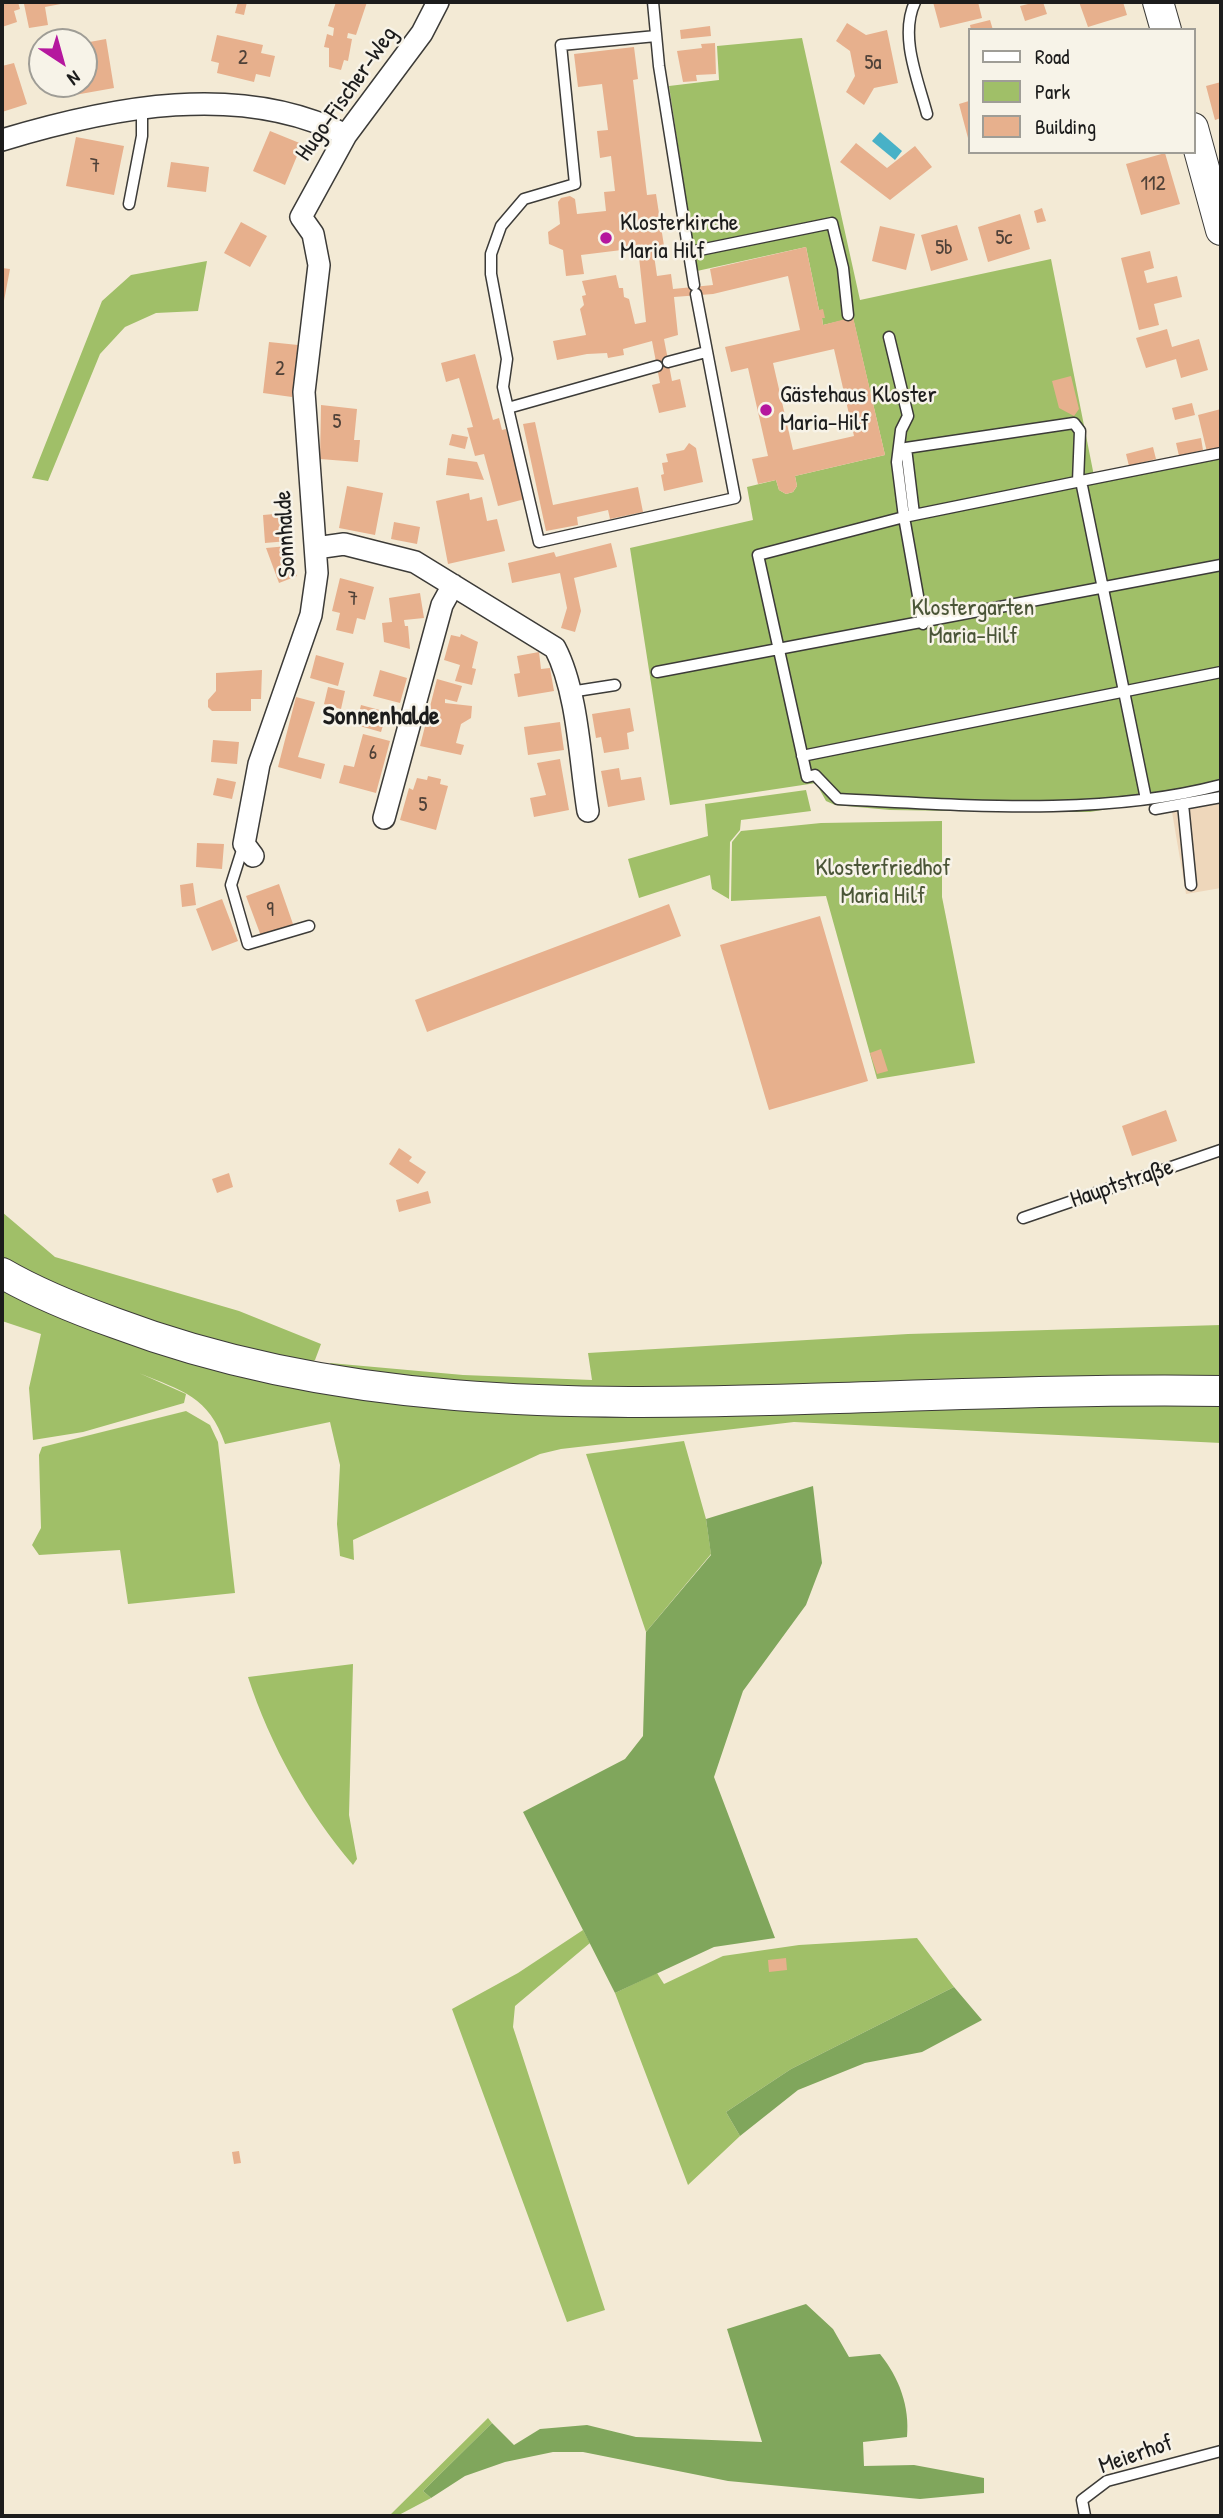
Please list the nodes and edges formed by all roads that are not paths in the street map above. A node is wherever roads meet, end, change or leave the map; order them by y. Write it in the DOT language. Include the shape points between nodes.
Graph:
graph roads {
  1 [pos="438,2"];
  2 [pos="653,2"];
  3 [pos="915,2"];
  4 [pos="1158,2"];
  5 [pos="1165,28"];
  6 [pos="656,36"];
  7 [pos="142,109"];
  8 [pos="927,114"];
  9 [pos="346,135"];
  10 [pos="1195,135"];
  11 [pos="2,140"];
  12 [pos="129,204"];
  13 [pos="301,217"];
  14 [pos="1221,226"];
  15 [pos="690,252"];
  16 [pos="848,315"];
  17 [pos="889,337"];
  18 [pos="706,352"];
  19 [pos="668,362"];
  20 [pos="657,366"];
  21 [pos="508,408"];
  22 [pos="1221,453"];
  23 [pos="1080,481"];
  24 [pos="909,516"];
  25 [pos="316,548"];
  26 [pos="1221,565"];
  27 [pos="453,585"];
  28 [pos="1105,587"];
  29 [pos="923,624"];
  30 [pos="779,649"];
  31 [pos="1221,671"];
  32 [pos="657,672"];
  33 [pos="615,685"];
  34 [pos="1125,691"];
  35 [pos="570,692"];
  36 [pos="802,756"];
  37 [pos="1221,785"];
  38 [pos="1221,797"];
  39 [pos="1146,799"];
  40 [pos="1183,804"];
  41 [pos="1155,809"];
  42 [pos="588,811"];
  43 [pos="384,818"];
  44 [pos="249,850"];
  45 [pos="1191,884"];
  46 [pos="309,926"];
  47 [pos="1221,1150"];
  48 [pos="1023,1218"];
  49 [pos="2,1273"];
  50 [pos="1221,1391"];
  51 [pos="1221,2451"];
  52 [pos="1085,2516"];
  1 -- 9 [label="street, Hugo-Fischer-Weg" via="422,33"];
  2 -- 6 [label="lane"];
  3 -- 8 [label="lane" via="909,13 911,51"];
  4 -- 5 [label="main road"];
  6 -- 15 [label="lane"];
  6 -- 21 [label="lane" via="561,45 575,184 524,200 501,226 491,254 507,359 503,387"];
  7 -- 9 [label="street" via="201,103 244,105 325,124"];
  7 -- 11 [label="street" via="71,120"];
  7 -- 12 [label="lane" via="142,136"];
  9 -- 13 [label="street, Hugo-Fischer-Weg"];
  10 -- 14 [label="main road"];
  13 -- 25 [label="street, Sonnhalde" via="313,234 318,265 304,392"];
  15 -- 16 [label="lane" via="832,223"];
  15 -- 18 [label="lane"];
  17 -- 24 [label="lane" via="908,416 901,430 897,462"];
  18 -- 19 [label="lane"];
  18 -- 21 [label="lane" via="736,498 539,542"];
  20 -- 21 [label="lane"];
  22 -- 23 [label="lane"];
  23 -- 24 [label="lane"];
  23 -- 24 [label="lane" via="1080,431 1074,423 906,448"];
  23 -- 28 [label="lane"];
  24 -- 29 [label="lane"];
  24 -- 30 [label="lane" via="758,555"];
  25 -- 27 [label="street" via="344,544 387,553 415,562"];
  25 -- 44 [label="street, Sonnhalde" via="311,615 259,764"];
  26 -- 28 [label="lane"];
  27 -- 35 [label="street" via="555,648"];
  27 -- 43 [label="street" via="442,605"];
  28 -- 29 [label="lane"];
  28 -- 34 [label="lane"];
  29 -- 30 [label="lane"];
  30 -- 32 [label="lane"];
  30 -- 36 [label="lane"];
  31 -- 34 [label="lane"];
  33 -- 35 [label="lane"];
  34 -- 36 [label="lane"];
  34 -- 39 [label="lane"];
  35 -- 42 [label="street"];
  36 -- 39 [label="lane" via="809,781 815,775 838,799 1032,804"];
  37 -- 39 [label="lane"];
  38 -- 40 [label="lane"];
  40 -- 41 [label="lane"];
  40 -- 45 [label="lane"];
  44 -- 46 [label="lane, Sonnhalde" via="231,885 248,944"];
  47 -- 48 [label="lane, Hauptstraße"];
  49 -- 50 [label="main road" via="60,1302 183,1347 307,1376 425,1395 631,1403"];
  51 -- 52 [label="lane, Meierhof" via="1107,2481 1082,2500"];
}
